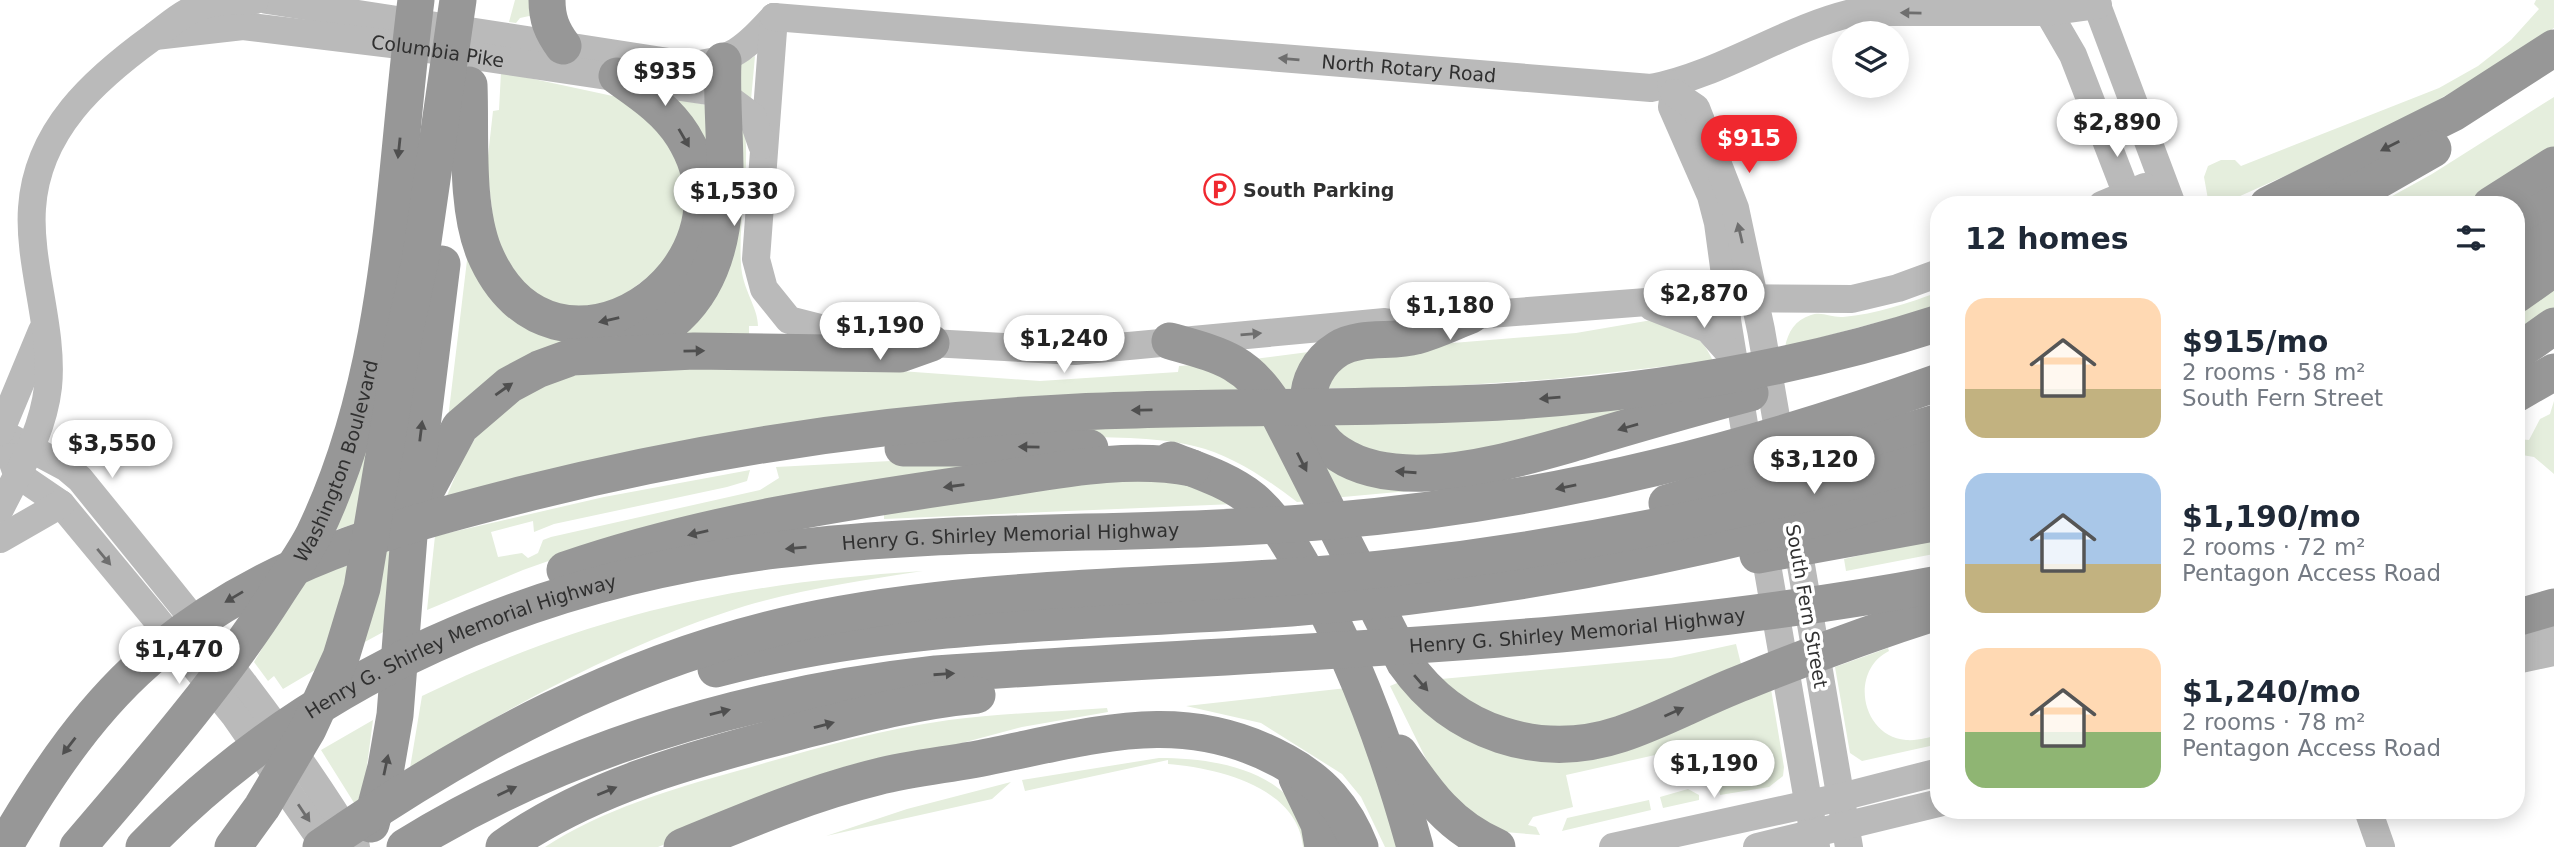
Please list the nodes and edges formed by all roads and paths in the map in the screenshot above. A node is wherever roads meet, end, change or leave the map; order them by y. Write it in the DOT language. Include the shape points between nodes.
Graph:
graph roads {
  1 [pos="255,0"];
  2 [pos="267,0"];
  3 [pos="416,0"];
  4 [pos="441,0"];
  5 [pos="458,0"];
  6 [pos="483,0"];
  7 [pos="547,0"];
  8 [pos="2096,3"];
  9 [pos="2044,6"];
  10 [pos="774,17"];
  11 [pos="808,20"];
  12 [pos="155,36"];
  13 [pos="563,46"];
  14 [pos="772,48"];
  15 [pos="2554,48"];
  16 [pos="2554,71"];
  17 [pos="617,76"];
  18 [pos="722,77"];
  19 [pos="438,83"];
  20 [pos="1672,87"];
  21 [pos="2151,145"];
  22 [pos="764,161"];
  23 [pos="2554,165"];
  24 [pos="2168,192"];
  25 [pos="2128,196"];
  26 [pos="2130,196"];
  27 [pos="2146,196"];
  28 [pos="2286,196"];
  29 [pos="2351,196"];
  30 [pos="2505,196"];
  31 [pos="2554,204"];
  32 [pos="2525,221"];
  33 [pos="2554,237"];
  34 [pos="2525,253"];
  35 [pos="2554,268"];
  36 [pos="1930,276"];
  37 [pos="2525,289"];
  38 [pos="1725,297"];
  39 [pos="1755,299"];
  40 [pos="1633,302"];
  41 [pos="1471,315"];
  42 [pos="1930,326"];
  43 [pos="2554,326"];
  44 [pos="44,327"];
  45 [pos="1930,339"];
  46 [pos="1170,341"];
  47 [pos="931,344"];
  48 [pos="2525,347"];
  49 [pos="626,352"];
  50 [pos="1733,357"];
  51 [pos="1813,366"];
  52 [pos="2554,372"];
  53 [pos="2525,389"];
  54 [pos="1930,390"];
  55 [pos="1692,395"];
  56 [pos="1930,427"];
  57 [pos="0,432"];
  58 [pos="31,449"];
  59 [pos="1930,459"];
  60 [pos="654,465"];
  61 [pos="1192,468"];
  62 [pos="17,474"];
  63 [pos="1831,484"];
  64 [pos="1930,484"];
  65 [pos="61,504"];
  66 [pos="0,509"];
  67 [pos="1713,513"];
  68 [pos="1930,519"];
  69 [pos="410,523"];
  70 [pos="0,539"];
  71 [pos="1403,582"];
  72 [pos="1930,585"];
  73 [pos="2554,607"];
  74 [pos="1930,614"];
  75 [pos="2525,615"];
  76 [pos="468,617"];
  77 [pos="2554,629"];
  78 [pos="2525,636"];
  79 [pos="2554,652"];
  80 [pos="1201,657"];
  81 [pos="2525,658"];
  82 [pos="1374,717"];
  83 [pos="995,756"];
  84 [pos="1290,765"];
  85 [pos="1930,774"];
  86 [pos="1841,797"];
  87 [pos="1808,805"];
  88 [pos="1930,806"];
  89 [pos="2371,819"];
  90 [pos="1847,837"];
  91 [pos="1815,840"];
  92 [pos="363,842"];
  93 [pos="4,847"];
  94 [pos="78,847"];
  95 [pos="144,847"];
  96 [pos="233,847"];
  97 [pos="323,847"];
  98 [pos="405,847"];
  99 [pos="504,847"];
  100 [pos="682,847"];
  101 [pos="750,847"];
  102 [pos="1323,847"];
  103 [pos="1360,847"];
  104 [pos="1415,847"];
  105 [pos="1497,847"];
  106 [pos="1613,847"];
  107 [pos="1757,847"];
  108 [pos="2381,847"];
  1 -- 12 [label="street, Columbia Pike" via="192,10"];
  2 -- 13 [label="street, Columbia Pike"];
  3 -- 19 [label="highway, Washington Boulevard"];
  4 -- 19 [label="highway"];
  5 -- 19 [label="highway"];
  6 -- 19 [label="highway, Washington Boulevard"];
  7 -- 13 [label="highway" via="547,16"];
  8 -- 9 [label="street, North Rotary Road"];
  8 -- 21 [label="street"];
  9 -- 20 [label="street, North Rotary Road, one-way" via="1856,12 1826,19"];
  9 -- 25 [label="street" via="2073,55"];
  10 -- 11 [label="street, North Rotary Road"];
  10 -- 14 [label="street"];
  10 -- 18 [label="street"];
  11 -- 14 [label="street"];
  20 -- 11 [label="street, North Rotary Road, one-way" via="1634,88"];
  12 -- 17 [label="street, Columbia Pike" via="243,26"];
  12 -- 44 [label="street, Columbia Pike" via="120,61 73,107 40,167 31,233"];
  13 -- 18 [label="street, Columbia Pike" via="688,65"];
  14 -- 22 [label="street"];
  15 -- 28 [label="highway, one-way" via="2453,113"];
  16 -- 29 [label="highway" via="2460,133"];
  17 -- 18 [label="street, Columbia Pike"];
  17 -- 19 [label="highway, one-way" via="653,102 682,134 699,183 699,220 684,261 652,300 620,317 584,324 551,320 529,309 499,279 480,240"];
  18 -- 22 [label="street" via="752,116 761,136"];
  18 -- 49 [label="highway" via="722,230 708,273 680,314"];
  69 -- 19 [label="highway, Washington Boulevard, one-way" via="436,301"];
  19 -- 94 [label="highway, Washington Boulevard, one-way" via="367,384 342,465 313,536 244,646"];
  19 -- 96 [label="highway" via="409,261 405,329 362,588 341,657 308,729 269,797"];
  20 -- 38 [label="street, South Fern Street" via="1672,107 1718,223"];
  39 -- 20 [label="street, South Fern Street, one-way" via="1723,175 1696,108"];
  21 -- 24 [label="street"];
  21 -- 26 [label="street"];
  22 -- 47 [label="street" via="756,258 764,289 781,312 812,328"];
  23 -- 30 [label="highway"];
  24 -- 27 [label="street"];
  31 -- 32 [label="highway"];
  33 -- 34 [label="highway"];
  35 -- 37 [label="highway"];
  36 -- 39 [label="street" via="1852,299"];
  38 -- 39 [label="street"];
  38 -- 40 [label="street"];
  38 -- 50 [label="street, South Fern Street"];
  39 -- 86 [label="street, South Fern Street"];
  40 -- 41 [label="street"];
  40 -- 50 [label="street" via="1707,328"];
  46 -- 41 [label="street, one-way"];
  55 -- 41 [label="highway, one-way" via="1516,458 1425,473 1367,467 1338,454 1320,437 1310,418 1308,390 1328,356 1351,343 1415,337"];
  42 -- 51 [label="highway"];
  43 -- 48 [label="highway"];
  44 -- 57 [label="street"];
  44 -- 58 [label="street, Columbia Pike" via="48,384 41,425"];
  45 -- 51 [label="highway"];
  46 -- 47 [label="street" via="1075,351"];
  46 -- 74 [label="highway, one-way" via="1228,359 1256,378 1405,663 1436,699 1465,720 1517,740 1570,745 1620,735 1740,683"];
  49 -- 47 [label="highway, one-way" via="900,354"];
  69 -- 49 [label="highway, one-way" via="460,427 492,398 539,369 572,358"];
  50 -- 87 [label="street, South Fern Street"];
  51 -- 55 [label="highway"];
  52 -- 53 [label="highway"];
  54 -- 63 [label="highway"];
  55 -- 60 [label="highway, one-way" via="1080,412 776,443"];
  56 -- 63 [label="highway"];
  57 -- 58 [label="street"];
  57 -- 62 [label="street"];
  58 -- 62 [label="street, Columbia Pike"];
  58 -- 92 [label="street" via="67,468 97,500"];
  59 -- 63 [label="highway"];
  61 -- 60 [label="highway, one-way" via="1134,450 1015,447 869,450 744,463"];
  60 -- 93 [label="highway, one-way" via="481,505 360,540 281,572 180,633 113,694 51,770"];
  61 -- 76 [label="highway, one-way" via="1156,463 1083,468 816,508 653,544 573,568"];
  61 -- 82 [label="highway" via="1240,490 1273,520 1318,593"];
  62 -- 65 [label="street"];
  62 -- 66 [label="street, Columbia Pike"];
  63 -- 64 [label="highway"];
  63 -- 67 [label="highway"];
  63 -- 67 [label="highway"];
  63 -- 68 [label="highway"];
  65 -- 70 [label="street"];
  65 -- 97 [label="street, one-way" via="234,716"];
  67 -- 71 [label="highway" via="1596,522"];
  67 -- 71 [label="highway" via="1523,593"];
  67 -- 76 [label="highway, Henry G. Shirley Memorial Highway, one-way" via="1516,496 1373,517 780,549 640,575"];
  92 -- 69 [label="highway, Washington Boulevard, one-way" via="386,767 395,715"];
  71 -- 97 [label="highway" via="933,631 790,652 697,674 526,735 419,785"];
  72 -- 80 [label="highway, Henry G. Shirley Memorial Highway" via="1851,600 1642,627"];
  73 -- 75 [label="highway"];
  76 -- 95 [label="highway, Henry G. Shirley Memorial Highway" via="324,702 218,778"];
  77 -- 78 [label="street"];
  79 -- 81 [label="street"];
  98 -- 80 [label="highway, Henry G. Shirley Memorial Highway, one-way" via="539,776 710,715 846,685 936,674"];
  99 -- 80 [label="highway, one-way" via="582,802 732,749 916,703 1062,689"];
  82 -- 104 [label="highway"];
  82 -- 105 [label="highway" via="1442,811 1468,833"];
  83 -- 84 [label="highway" via="1114,733 1174,728 1245,741"];
  83 -- 100 [label="highway" via="877,776"];
  83 -- 101 [label="highway" via="816,817"];
  84 -- 102 [label="highway" via="1320,824"];
  84 -- 103 [label="highway" via="1331,796"];
  85 -- 86 [label="street"];
  86 -- 87 [label="street"];
  86 -- 90 [label="street, South Fern Street"];
  87 -- 91 [label="street, South Fern Street"];
  87 -- 106 [label="street"];
  88 -- 90 [label="street"];
  89 -- 108 [label="street"];
  90 -- 91 [label="street"];
  91 -- 107 [label="street"];
}
